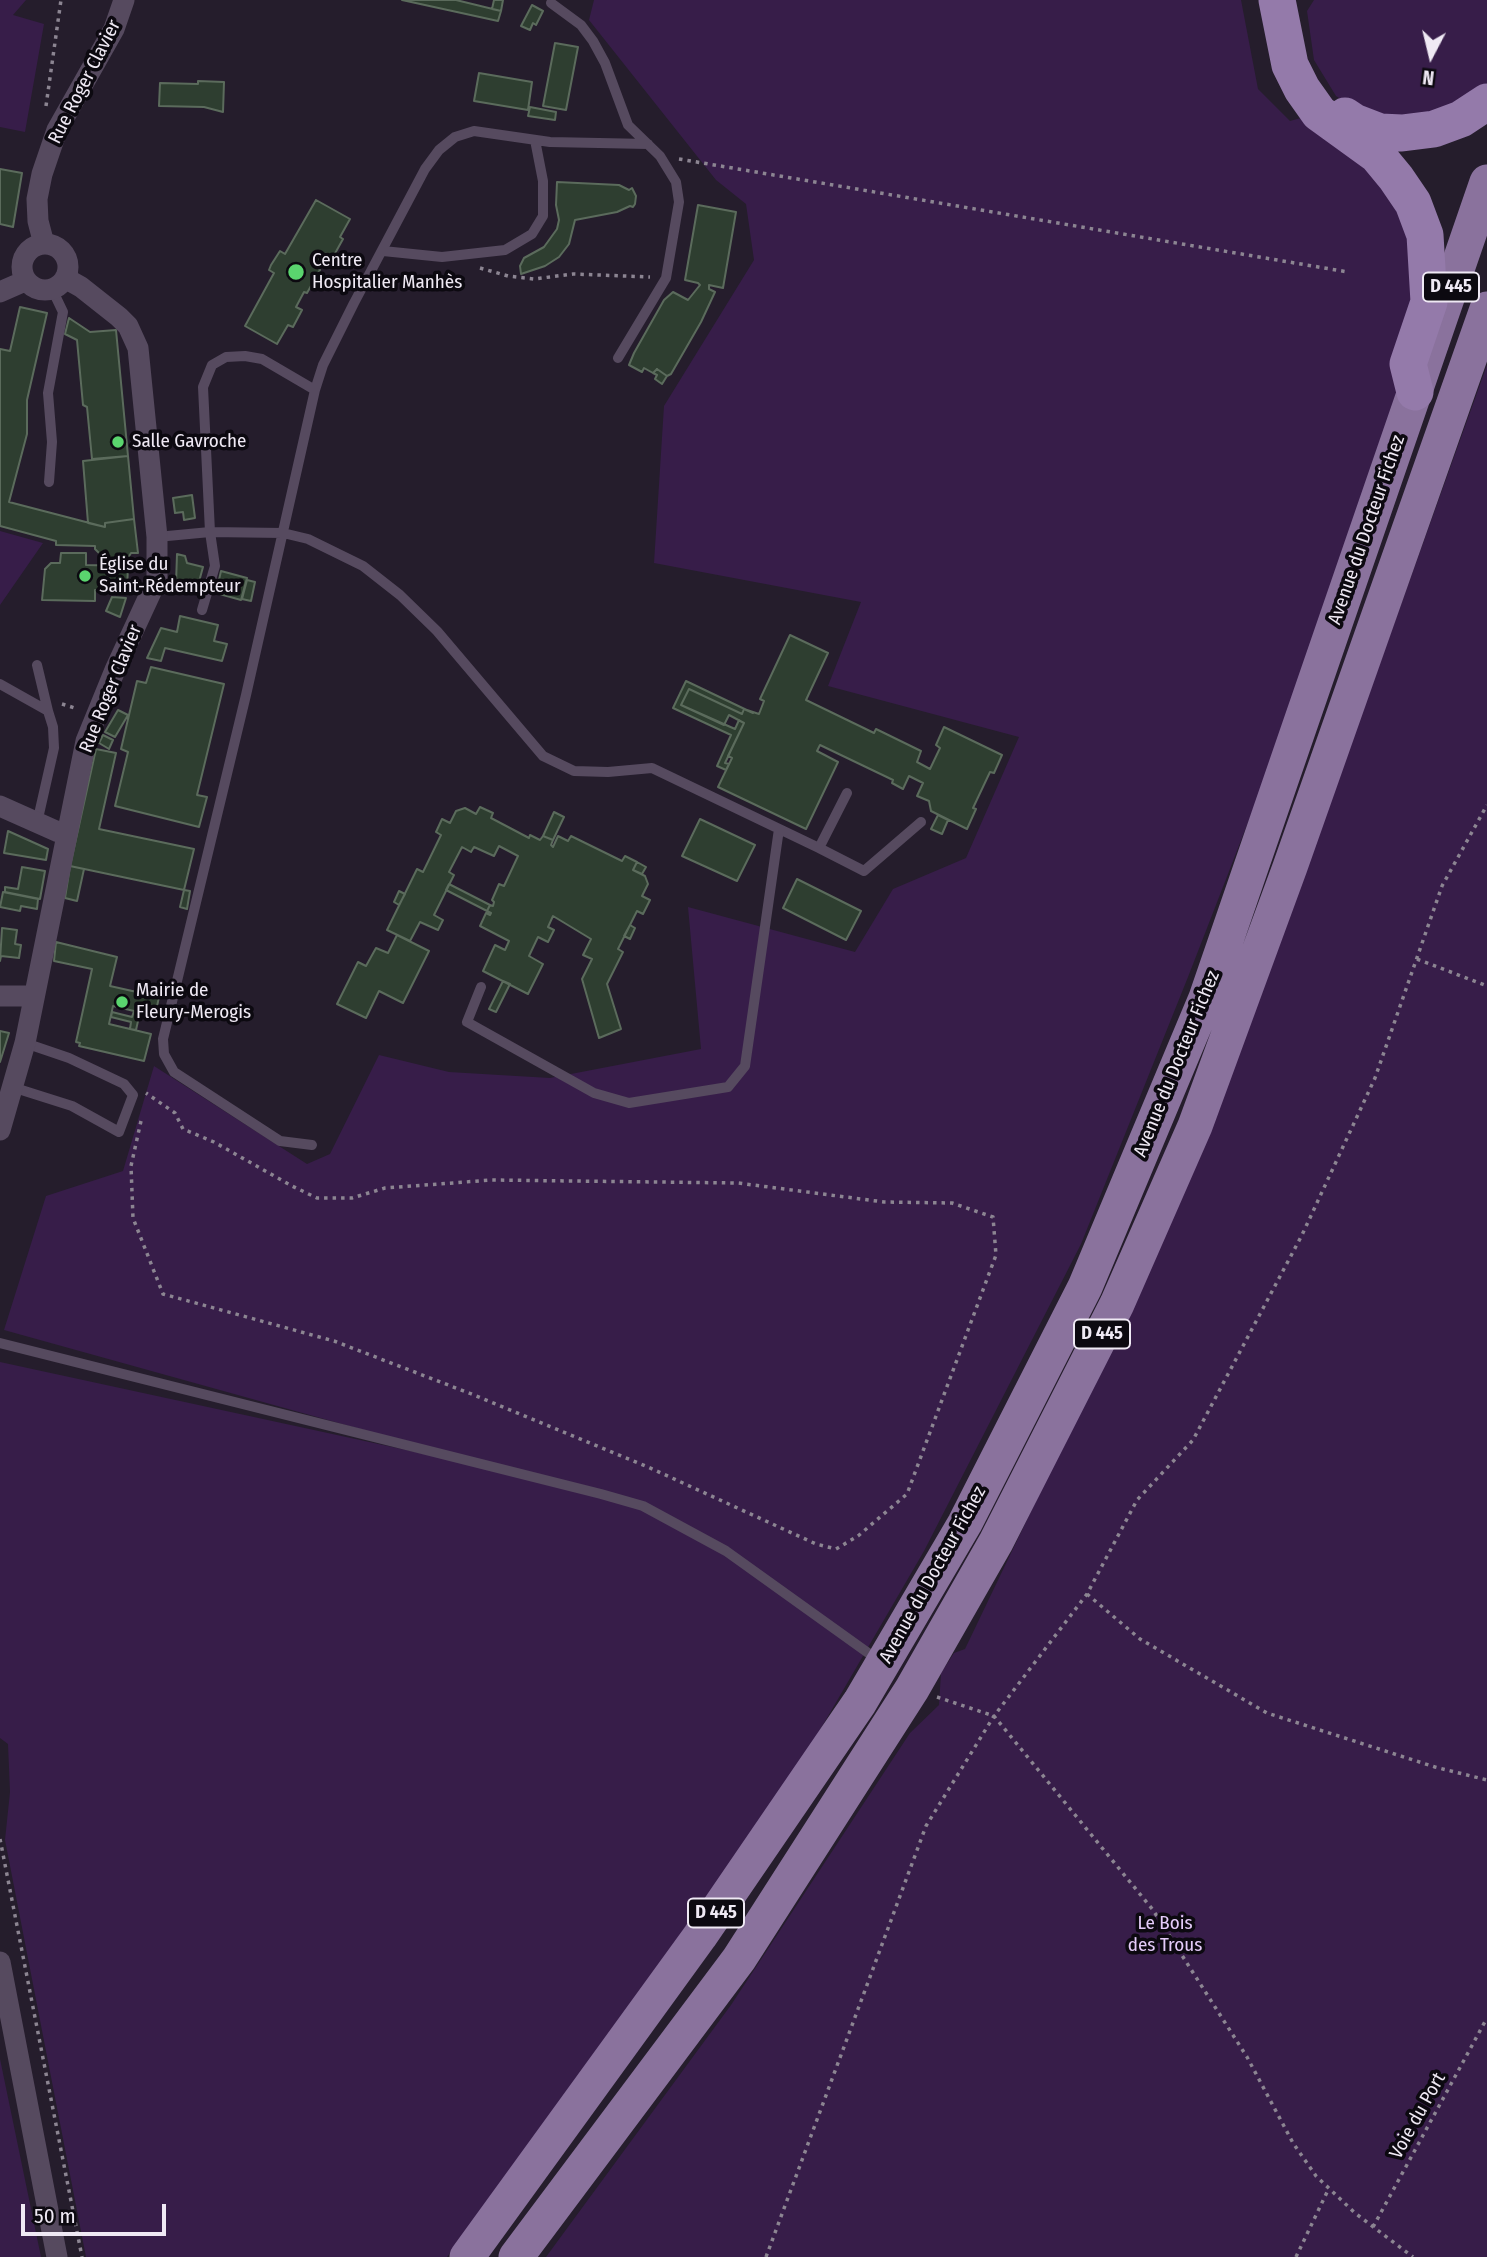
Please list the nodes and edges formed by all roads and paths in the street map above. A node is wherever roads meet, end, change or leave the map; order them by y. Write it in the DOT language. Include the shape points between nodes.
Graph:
graph roads {
  1 [pos="61,0"];
  2 [pos="124,0"];
  3 [pos="1277,0"];
  4 [pos="1303,0"];
  5 [pos="551,3"];
  6 [pos="1487,102"];
  7 [pos="535,139"];
  8 [pos="648,144"];
  9 [pos="51,145"];
  10 [pos="660,156"];
  11 [pos="1487,182"];
  12 [pos="44,244"];
  13 [pos="383,251"];
  14 [pos="442,257"];
  15 [pos="1348,272"];
  16 [pos="666,278"];
  17 [pos="25,281"];
  18 [pos="58,284"];
  19 [pos="0,292"];
  20 [pos="1487,309"];
  21 [pos="618,358"];
  22 [pos="314,390"];
  23 [pos="1415,392"];
  24 [pos="49,482"];
  25 [pos="210,532"];
  26 [pos="283,533"];
  27 [pos="157,537"];
  28 [pos="202,610"];
  29 [pos="37,665"];
  30 [pos="0,684"];
  31 [pos="47,709"];
  32 [pos="97,717"];
  33 [pos="847,793"];
  34 [pos="1487,805"];
  35 [pos="0,806"];
  36 [pos="37,822"];
  37 [pos="921,822"];
  38 [pos="779,829"];
  39 [pos="67,834"];
  40 [pos="819,848"];
  41 [pos="1417,959"];
  42 [pos="1487,986"];
  43 [pos="481,987"];
  44 [pos="0,996"];
  45 [pos="34,996"];
  46 [pos="25,1043"];
  47 [pos="12,1087"];
  48 [pos="142,1101"];
  49 [pos="143,1113"];
  50 [pos="0,1129"];
  51 [pos="312,1145"];
  52 [pos="0,1343"];
  53 [pos="1087,1594"];
  54 [pos="883,1664"];
  55 [pos="912,1689"];
  56 [pos="994,1716"];
  57 [pos="1487,1780"];
  58 [pos="0,1839"];
  59 [pos="0,1962"];
  60 [pos="1487,2018"];
  61 [pos="1329,2188"];
  62 [pos="1373,2227"];
  63 [pos="57,2257"];
  64 [pos="82,2257"];
  65 [pos="467,2257"];
  66 [pos="516,2257"];
  67 [pos="766,2257"];
  68 [pos="1296,2257"];
  69 [pos="1413,2257"];
  1 -- 9 [label="path" via="44,122"];
  2 -- 9 [label="street, Rue Roger Clavier" via="114,29"];
  3 -- 23 [label="highway" via="1290,65 1301,89 1319,113 1377,155 1413,203 1425,235 1429,302 1408,364"];
  4 -- 6 [label="highway" via="1299,12 1304,62 1332,108 1354,122 1380,132 1423,130 1461,119"];
  5 -- 8 [label="lane" via="581,25 593,41 628,125"];
  7 -- 8 [label="lane"];
  7 -- 13 [label="lane" via="474,131 455,137 425,169"];
  7 -- 14 [label="lane" via="543,181 543,216 532,234 505,250"];
  8 -- 10 [label="lane"];
  9 -- 12 [label="street, Rue Roger Clavier" via="37,199"];
  10 -- 15 [label="path"];
  10 -- 16 [label="lane" via="676,182 679,202"];
  11 -- 23 [label="main road, D 445"];
  12 -- 17 [label="street" via="25,254 21,263"];
  12 -- 18 [label="street" via="60,250 68,260"];
  13 -- 14 [label="lane"];
  13 -- 22 [label="lane"];
  14 -- 16 [label="path" via="534,279 573,274"];
  16 -- 21 [label="lane"];
  17 -- 18 [label="street, Rue Roger Clavier" via="43,290"];
  17 -- 19 [label="street"];
  18 -- 24 [label="lane" via="64,312 48,393"];
  18 -- 27 [label="street, Rue Roger Clavier" via="81,287 128,326 134,337"];
  20 -- 55 [label="main road, D 445" via="1195,1126 1111,1316 996,1542"];
  22 -- 25 [label="lane" via="262,359 226,357 212,365 203,387"];
  22 -- 26 [label="lane"];
  23 -- 54 [label="main road, Avenue du Docteur Fichez / D 445" via="1206,998 1085,1287 965,1523"];
  25 -- 26 [label="lane"];
  25 -- 27 [label="lane"];
  25 -- 28 [label="lane" via="215,566"];
  26 -- 38 [label="lane" via="338,553 392,587 437,631 542,756 574,771 652,768"];
  26 -- 51 [label="lane" via="163,1040 164,1054 174,1072 280,1141"];
  27 -- 32 [label="street, Rue Roger Clavier" via="156,580"];
  29 -- 31 [label="lane"];
  30 -- 31 [label="lane"];
  31 -- 32 [label="path" via="58,702"];
  31 -- 36 [label="lane" via="54,727 54,747"];
  32 -- 39 [label="street, Rue Roger Clavier" via="81,760"];
  33 -- 40 [label="lane"];
  34 -- 41 [label="path" via="1442,886"];
  35 -- 36 [label="street"];
  36 -- 39 [label="street"];
  37 -- 40 [label="lane" via="864,871"];
  38 -- 40 [label="lane"];
  38 -- 43 [label="lane" via="745,1066 728,1087 629,1103 594,1093 467,1022"];
  39 -- 45 [label="street, Rue Roger Clavier"];
  41 -- 42 [label="path"];
  41 -- 53 [label="path" via="1375,1078 1302,1235 1193,1440 1137,1500"];
  44 -- 45 [label="street"];
  45 -- 46 [label="street, Rue Roger Clavier"];
  46 -- 47 [label="street, Rue Roger Clavier"];
  46 -- 47 [label="lane" via="124,1084 133,1095 118,1132 72,1106"];
  47 -- 50 [label="street, Rue Roger Clavier"];
  48 -- 49 [label="path" via="141,1090 175,1113 183,1129 317,1198 352,1198 385,1188 492,1180 738,1183 884,1202 952,1203 993,1217 996,1255 907,1494 836,1549 648,1467 334,1341 163,1294 134,1218 131,1166"];
  52 -- 54 [label="lane" via="643,1506 726,1551"];
  53 -- 56 [label="path"];
  53 -- 57 [label="path" via="1140,1639 1267,1713"];
  54 -- 65 [label="main road, Avenue du Docteur Fichez / D 445" via="700,1936"];
  55 -- 56 [label="path"];
  55 -- 66 [label="main road, D 445" via="739,1959"];
  56 -- 61 [label="path" via="1153,1910 1247,2057 1293,2143"];
  56 -- 67 [label="path" via="926,1826"];
  58 -- 64 [label="path"];
  59 -- 63 [label="street"];
  60 -- 62 [label="path, Voie du Port"];
  61 -- 62 [label="path"];
  61 -- 68 [label="path"];
  62 -- 69 [label="path"];
}
